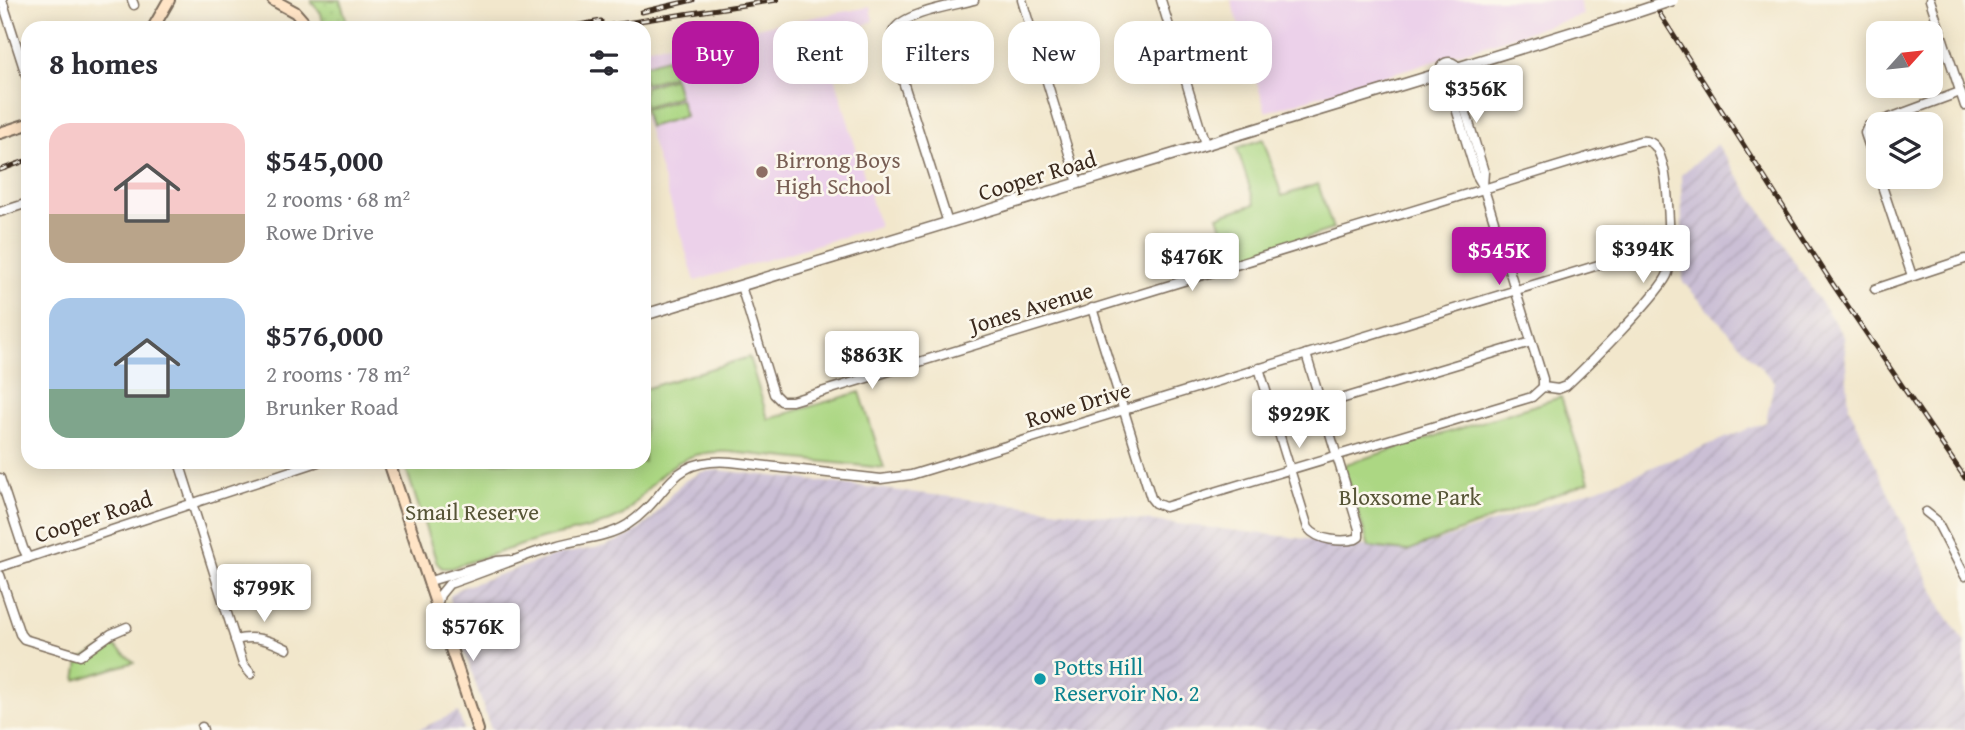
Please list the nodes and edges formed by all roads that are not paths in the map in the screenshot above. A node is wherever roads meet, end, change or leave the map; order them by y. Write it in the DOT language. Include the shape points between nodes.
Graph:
graph roads {
  1 [pos="2,0"];
  2 [pos="169,0"];
  3 [pos="273,0"];
  4 [pos="974,0"];
  5 [pos="1022,0"];
  6 [pos="1161,0"];
  7 [pos="1673,0"];
  8 [pos="1930,0"];
  9 [pos="944,4"];
  10 [pos="157,21"];
  11 [pos="303,21"];
  12 [pos="21,60"];
  13 [pos="1450,74"];
  14 [pos="1960,92"];
  15 [pos="1965,106"];
  16 [pos="1906,112"];
  17 [pos="21,126"];
  18 [pos="0,133"];
  19 [pos="1205,144"];
  20 [pos="1078,183"];
  21 [pos="1484,187"];
  22 [pos="1883,189"];
  23 [pos="21,205"];
  24 [pos="0,212"];
  25 [pos="947,223"];
  26 [pos="1668,247"];
  27 [pos="1965,259"];
  28 [pos="1912,276"];
  29 [pos="741,286"];
  30 [pos="1875,289"];
  31 [pos="1515,290"];
  32 [pos="1092,308"];
  33 [pos="651,313"];
  34 [pos="1531,342"];
  35 [pos="1306,354"];
  36 [pos="1259,368"];
  37 [pos="1543,387"];
  38 [pos="1321,405"];
  39 [pos="1124,410"];
  40 [pos="1337,456"];
  41 [pos="181,469"];
  42 [pos="297,469"];
  43 [pos="391,469"];
  44 [pos="1290,471"];
  45 [pos="0,478"];
  46 [pos="193,504"];
  47 [pos="1926,512"];
  48 [pos="28,558"];
  49 [pos="512,559"];
  50 [pos="0,567"];
  51 [pos="0,575"];
  52 [pos="1965,576"];
  53 [pos="429,581"];
  54 [pos="437,606"];
  55 [pos="127,627"];
  56 [pos="236,639"];
  57 [pos="287,649"];
  58 [pos="251,674"];
  59 [pos="478,730"];
  1 -- 12 [label="street"];
  2 -- 10 [label="main road"];
  3 -- 11 [label="main road"];
  4 -- 9 [label="street"];
  5 -- 20 [label="street"];
  6 -- 19 [label="street"];
  7 -- 13 [label="street, Cooper Road, bridge"];
  8 -- 14 [label="street"];
  9 -- 25 [label="street" via="901,23 892,35 892,46"];
  13 -- 19 [label="street, Cooper Road"];
  13 -- 21 [label="street" via="1476,174"];
  14 -- 15 [label="street"];
  14 -- 16 [label="street"];
  17 -- 18 [label="main road"];
  19 -- 20 [label="street, Cooper Road"];
  20 -- 25 [label="street, Cooper Road"];
  21 -- 26 [label="street, Jones Avenue" via="1650,141 1657,147 1667,179"];
  21 -- 31 [label="street"];
  21 -- 32 [label="street, Jones Avenue"];
  22 -- 28 [label="street"];
  23 -- 24 [label="street"];
  25 -- 29 [label="street, Cooper Road"];
  26 -- 31 [label="street, Rowe Drive"];
  26 -- 37 [label="street" via="1668,273 1652,296 1566,386"];
  27 -- 28 [label="street"];
  28 -- 30 [label="street"];
  29 -- 32 [label="street, Jones Avenue" via="774,394 782,401"];
  29 -- 33 [label="street, Cooper Road"];
  31 -- 34 [label="street"];
  31 -- 35 [label="street, Rowe Drive"];
  32 -- 39 [label="street"];
  34 -- 37 [label="street"];
  34 -- 38 [label="street"];
  35 -- 36 [label="street, Rowe Drive"];
  35 -- 38 [label="street"];
  36 -- 39 [label="street, Rowe Drive"];
  36 -- 44 [label="street"];
  37 -- 40 [label="street" via="1532,397"];
  38 -- 40 [label="street"];
  39 -- 44 [label="street" via="1151,498 1159,506"];
  39 -- 49 [label="street, Rowe Drive" via="897,478 731,462 696,463 670,479 648,508 617,530"];
  40 -- 44 [label="street"];
  40 -- 44 [label="street" via="1360,533 1353,540 1317,536 1308,528"];
  41 -- 46 [label="street"];
  42 -- 46 [label="street, Cooper Road"];
  43 -- 53 [label="main road"];
  45 -- 48 [label="street"];
  46 -- 48 [label="street, Cooper Road"];
  46 -- 56 [label="street"];
  47 -- 52 [label="street" via="1936,520"];
  48 -- 50 [label="street, Cooper Road"];
  49 -- 53 [label="street, Rowe Drive"];
  49 -- 54 [label="street, Rowe Drive" via="449,584"];
  51 -- 55 [label="street" via="24,639 80,656"];
  53 -- 54 [label="main road"];
  54 -- 59 [label="main road"];
  56 -- 57 [label="street" via="258,637"];
  56 -- 58 [label="street"];
}
